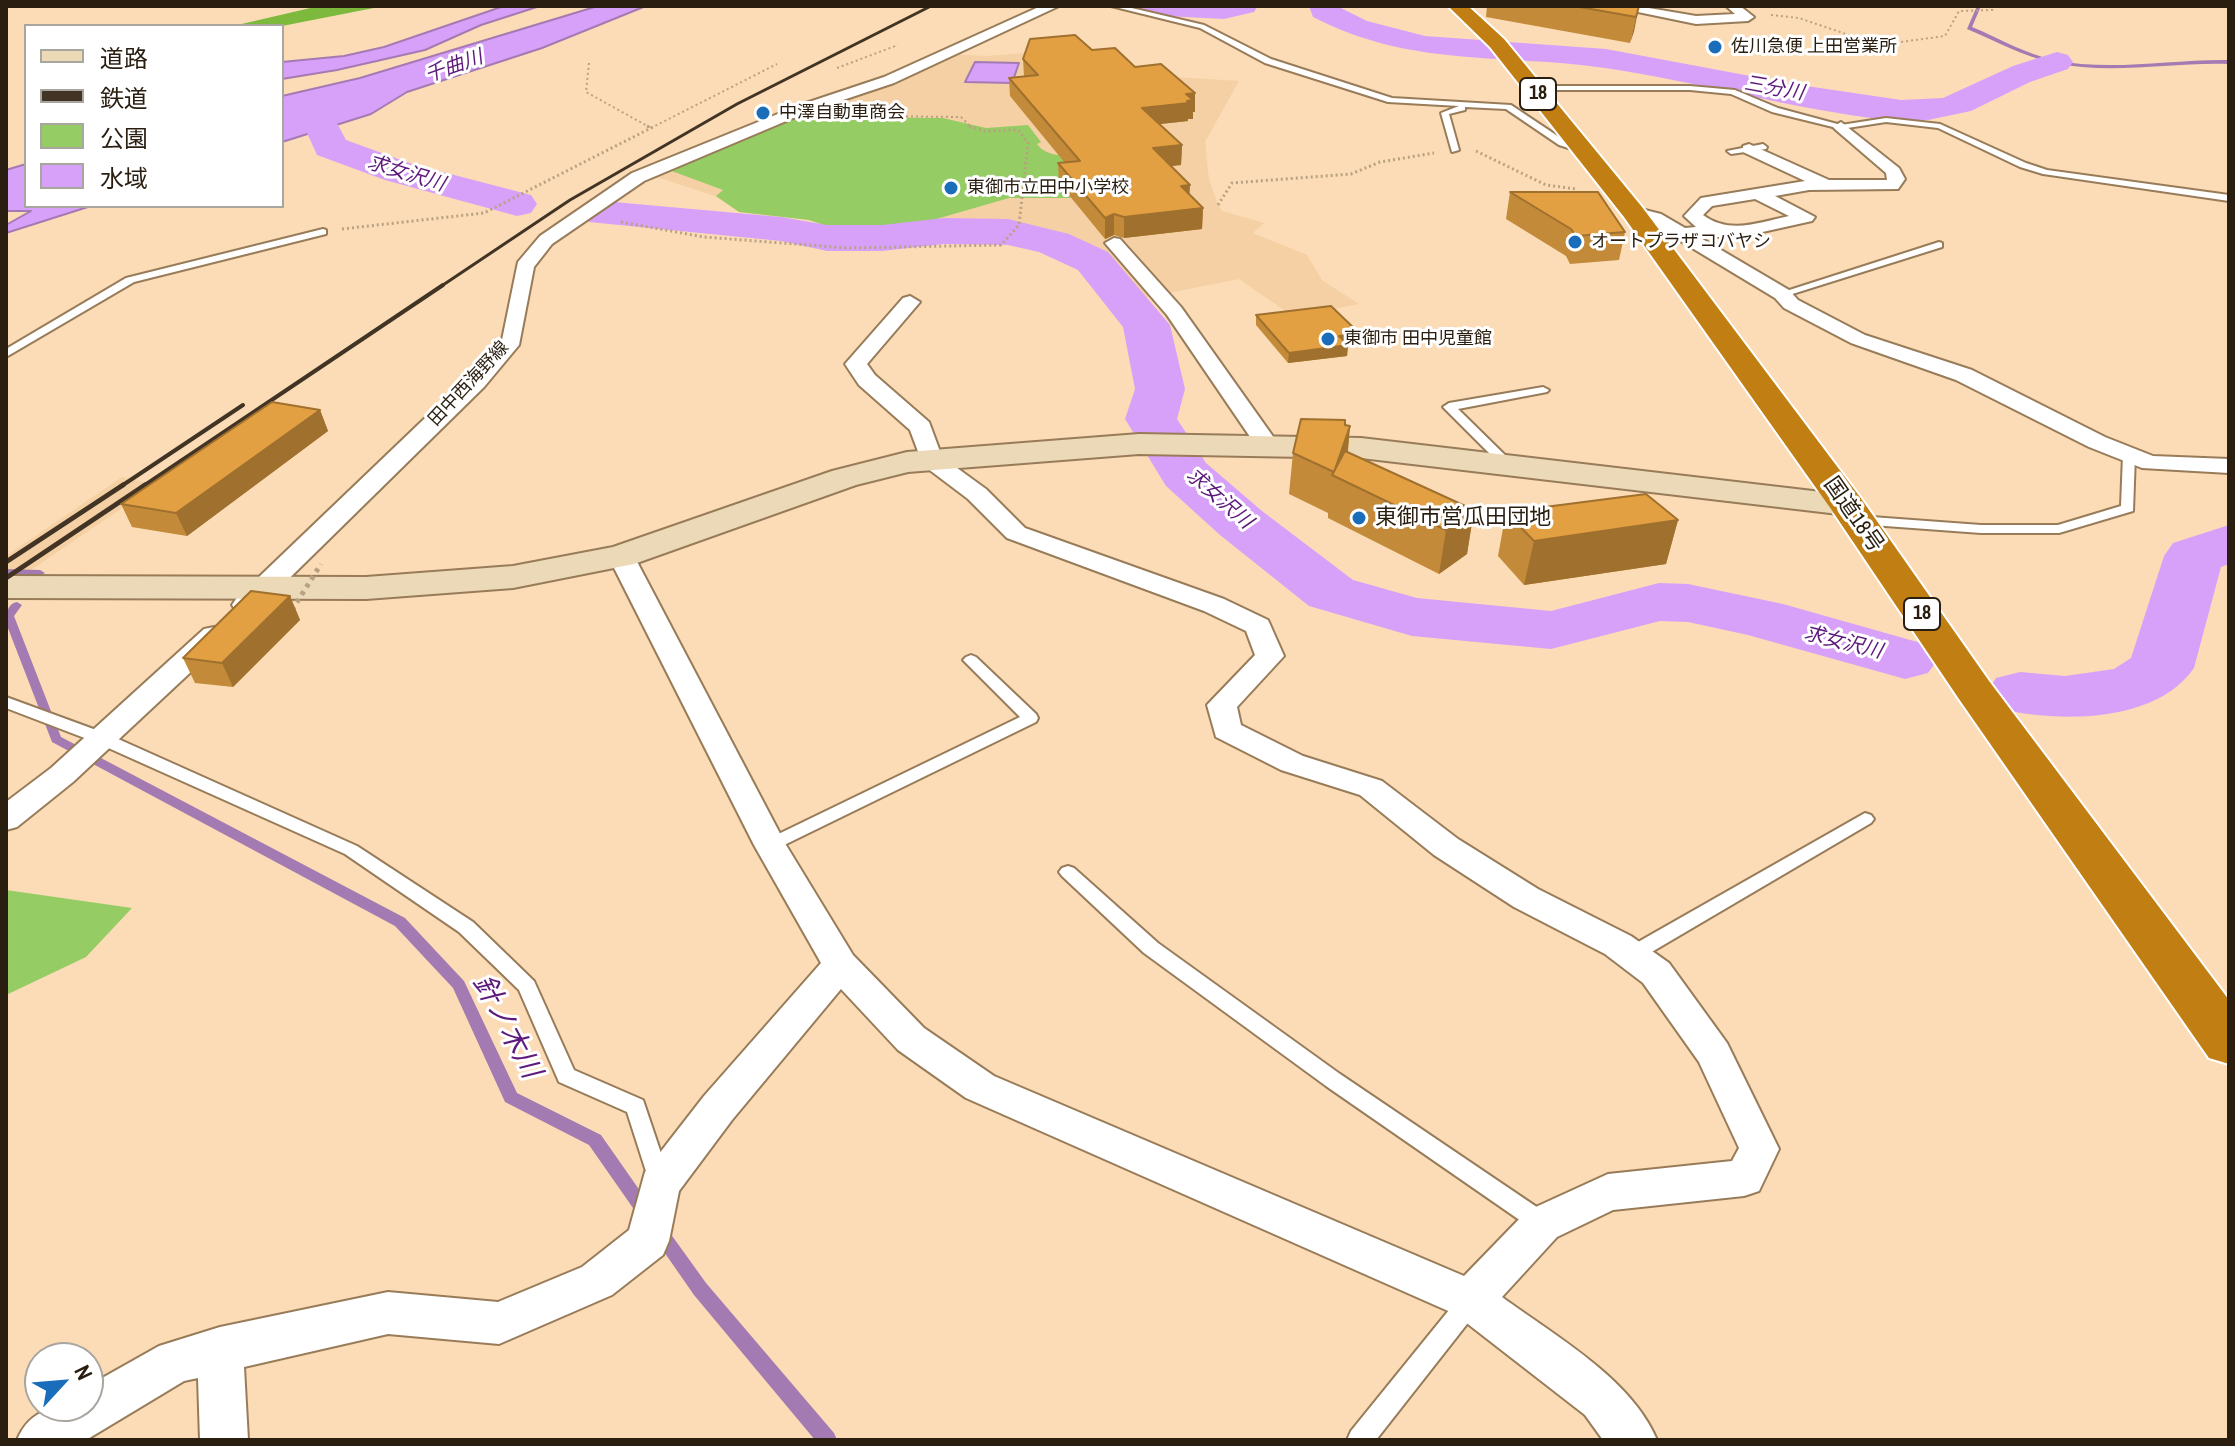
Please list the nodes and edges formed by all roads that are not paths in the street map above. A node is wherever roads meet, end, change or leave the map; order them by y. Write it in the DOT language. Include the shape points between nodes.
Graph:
graph roads {
  1 [pos="1053,6"];
  2 [pos="1114,6"];
  3 [pos="1457,6"];
  4 [pos="1617,6"];
  5 [pos="1732,6"];
  6 [pos="1533,88"];
  7 [pos="1468,106"];
  8 [pos="1841,127"];
  9 [pos="1756,148"];
  10 [pos="1455,150"];
  11 [pos="1584,150"];
  12 [pos="1731,151"];
  13 [pos="1827,185"];
  14 [pos="1758,194"];
  15 [pos="2229,198"];
  16 [pos="1623,200"];
  17 [pos="1712,230"];
  18 [pos="323,232"];
  19 [pos="1681,234"];
  20 [pos="1114,243"];
  21 [pos="1939,245"];
  22 [pos="1782,294"];
  23 [pos="910,302"];
  24 [pos="6,354"];
  25 [pos="1543,390"];
  26 [pos="1267,445"];
  27 [pos="2129,455"];
  28 [pos="931,460"];
  29 [pos="1508,465"];
  30 [pos="2229,466"];
  31 [pos="1852,512"];
  32 [pos="621,556"];
  33 [pos="6,587"];
  34 [pos="263,587"];
  35 [pos="971,660"];
  36 [pos="6,702"];
  37 [pos="101,738"];
  38 [pos="6,819"];
  39 [pos="1865,819"];
  40 [pos="770,845"];
  41 [pos="1068,872"];
  42 [pos="1631,955"];
  43 [pos="840,965"];
  44 [pos="2229,1042"];
  45 [pos="660,1185"];
  46 [pos="1542,1224"];
  47 [pos="1471,1300"];
  48 [pos="220,1349"];
  49 [pos="41,1440"];
  50 [pos="224,1440"];
  51 [pos="1360,1440"];
  52 [pos="1633,1440"];
  1 -- 34 [label="street, 田中西海野線" via="889,80 805,108 638,177 546,240 525,266 512,341"];
  2 -- 7 [label="lane" via="1202,26 1268,61 1391,100"];
  3 -- 6 [label="highway, 国道18号 / 18" via="1497,43"];
  4 -- 5 [label="street" via="1696,20 1748,17"];
  6 -- 8 [label="lane" via="1732,92"];
  6 -- 11 [label="highway, 国道18号 / 18"];
  7 -- 10 [label="lane" via="1445,113"];
  7 -- 11 [label="lane" via="1508,107 1562,143"];
  8 -- 13 [label="street" via="1897,179 1892,185"];
  8 -- 15 [label="lane" via="1886,120 1940,126 2046,172"];
  9 -- 12 [label="lane"];
  9 -- 13 [label="street"];
  11 -- 16 [label="highway, 国道18号 / 18"];
  13 -- 14 [label="street"];
  14 -- 17 [label="street" via="1707,202 1693,216"];
  14 -- 17 [label="street" via="1806,217 1740,232"];
  16 -- 19 [label="street"];
  16 -- 31 [label="highway, 国道18号 / 18"];
  17 -- 19 [label="street"];
  18 -- 24 [label="lane" via="130,280"];
  19 -- 22 [label="street"];
  20 -- 26 [label="street" via="1174,311"];
  21 -- 22 [label="lane"];
  22 -- 27 [label="street" via="1791,304 1858,339 1964,375"];
  23 -- 28 [label="street" via="856,364 921,427"];
  25 -- 29 [label="lane" via="1449,407"];
  26 -- 28 [label="street" via="1139,444"];
  26 -- 29 [label="street" via="1361,448"];
  27 -- 30 [label="street" via="2150,463"];
  27 -- 31 [label="lane" via="2128,508 2059,529 1981,529"];
  28 -- 32 [label="street" via="844,478"];
  28 -- 42 [label="street" via="977,494 1016,533 1258,626 1270,656 1222,705 1227,730 1292,763 1371,788 1446,847"];
  29 -- 31 [label="street"];
  31 -- 44 [label="highway, 国道18号 / 18"];
  32 -- 34 [label="street" via="513,577 366,588"];
  32 -- 40 [label="street"];
  33 -- 34 [label="street"];
  34 -- 37 [label="street, 田中西海野線"];
  35 -- 40 [label="lane" via="1030,718"];
  36 -- 37 [label="lane"];
  37 -- 38 [label="street, 田中西海野線"];
  37 -- 45 [label="lane" via="351,850 466,927 527,986 566,1076 636,1106"];
  39 -- 42 [label="lane"];
  40 -- 43 [label="street"];
  41 -- 46 [label="lane" via="1151,948"];
  42 -- 46 [label="street" via="1656,973 1714,1054 1759,1149 1744,1178 1608,1192"];
  43 -- 45 [label="street"];
  43 -- 47 [label="street" via="911,1039 980,1087"];
  45 -- 48 [label="street" via="648,1241 597,1281 499,1323 388,1313"];
  46 -- 47 [label="street"];
  47 -- 51 [label="lane"];
  47 -- 52 [label="street" via="1601,1399"];
  48 -- 49 [label="street" via="175,1361"];
  48 -- 50 [label="street"];
}
